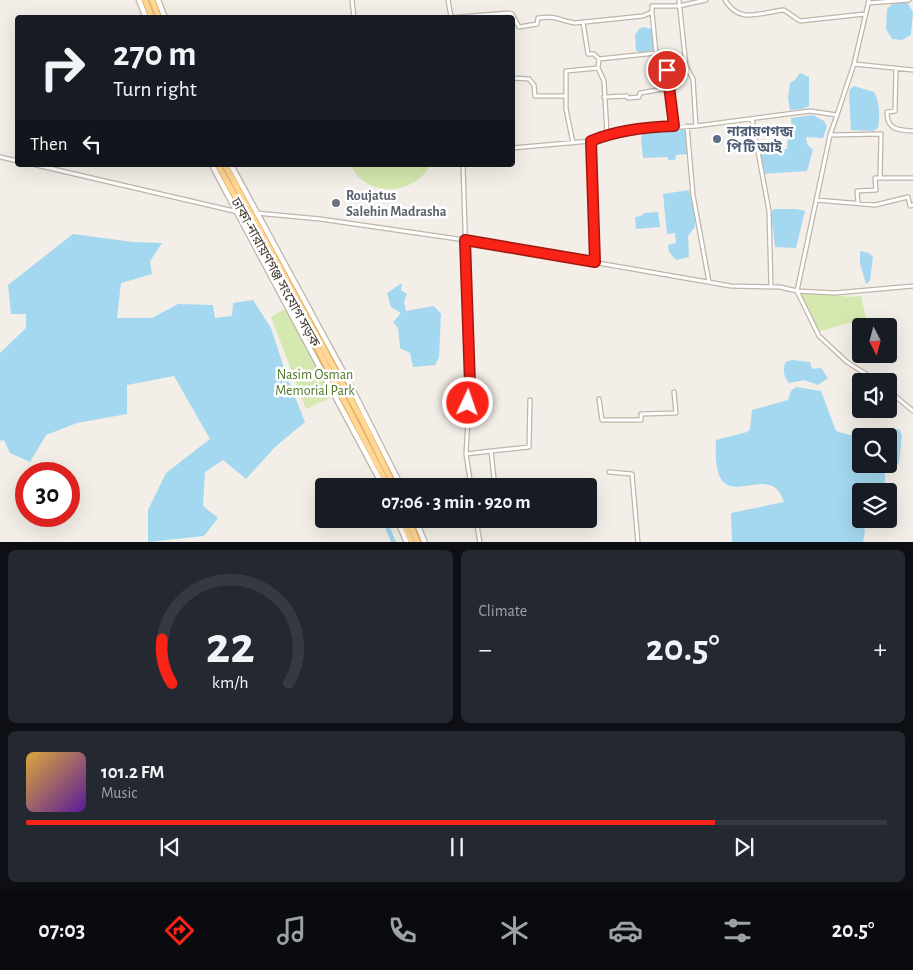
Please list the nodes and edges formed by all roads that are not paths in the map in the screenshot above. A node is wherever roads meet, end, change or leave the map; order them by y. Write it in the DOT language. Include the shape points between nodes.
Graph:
graph roads {
  1 [pos="139,0"];
  2 [pos="145,0"];
  3 [pos="152,0"];
  4 [pos="158,0"];
  5 [pos="352,0"];
  6 [pos="448,0"];
  7 [pos="680,0"];
  8 [pos="706,0"];
  9 [pos="725,0"];
  10 [pos="909,0"];
  11 [pos="868,2"];
  12 [pos="679,6"];
  13 [pos="652,12"];
  14 [pos="866,14"];
  15 [pos="145,15"];
  16 [pos="151,15"];
  17 [pos="158,15"];
  18 [pos="164,15"];
  19 [pos="354,15"];
  20 [pos="450,15"];
  21 [pos="480,15"];
  22 [pos="513,15"];
  23 [pos="515,20"];
  24 [pos="582,22"];
  25 [pos="599,59"];
  26 [pos="854,64"];
  27 [pos="686,66"];
  28 [pos="598,68"];
  29 [pos="896,68"];
  30 [pos="913,70"];
  31 [pos="515,78"];
  32 [pos="669,88"];
  33 [pos="566,96"];
  34 [pos="604,97"];
  35 [pos="837,115"];
  36 [pos="752,119"];
  37 [pos="674,126"];
  38 [pos="687,126"];
  39 [pos="696,126"];
  40 [pos="913,131"];
  41 [pos="607,134"];
  42 [pos="830,135"];
  43 [pos="591,141"];
  44 [pos="573,143"];
  45 [pos="515,148"];
  46 [pos="0,156"];
  47 [pos="15,160"];
  48 [pos="45,167"];
  49 [pos="213,167"];
  50 [pos="219,167"];
  51 [pos="225,167"];
  52 [pos="232,167"];
  53 [pos="463,167"];
  54 [pos="880,178"];
  55 [pos="913,178"];
  56 [pos="816,200"];
  57 [pos="858,203"];
  58 [pos="913,205"];
  59 [pos="240,212"];
  60 [pos="250,213"];
  61 [pos="258,213"];
  62 [pos="465,240"];
  63 [pos="595,262"];
  64 [pos="709,282"];
  65 [pos="771,286"];
  66 [pos="913,286"];
  67 [pos="797,291"];
  68 [pos="864,373"];
  69 [pos="674,392"];
  70 [pos="897,398"];
  71 [pos="599,399"];
  72 [pos="530,400"];
  73 [pos="913,412"];
  74 [pos="492,451"];
  75 [pos="466,454"];
  76 [pos="609,472"];
  77 [pos="379,478"];
  78 [pos="384,478"];
  79 [pos="390,478"];
  80 [pos="397,478"];
  81 [pos="470,478"];
  82 [pos="494,478"];
  83 [pos="401,528"];
  84 [pos="406,528"];
  85 [pos="412,528"];
  86 [pos="419,528"];
  87 [pos="478,528"];
  88 [pos="407,542"];
  89 [pos="412,542"];
  90 [pos="418,542"];
  91 [pos="425,542"];
  92 [pos="480,542"];
  93 [pos="638,542"];
  1 -- 15 [label="street"];
  2 -- 16 [label="main road"];
  3 -- 17 [label="main road"];
  4 -- 18 [label="street"];
  5 -- 19 [label="street"];
  6 -- 20 [label="street"];
  7 -- 12 [label="street"];
  8 -- 12 [label="street"];
  9 -- 14 [label="street" via="738,14 784,10 800,21"];
  10 -- 11 [label="street"];
  11 -- 14 [label="street"];
  12 -- 13 [label="street" via="652,6"];
  12 -- 27 [label="street"];
  13 -- 24 [label="street" via="644,16"];
  13 -- 25 [label="street" via="656,53"];
  14 -- 26 [label="street"];
  21 -- 22 [label="street"];
  23 -- 24 [label="street" via="519,27 536,24 538,18 553,16 566,22"];
  24 -- 25 [label="street" via="588,54"];
  25 -- 28 [label="street"];
  26 -- 29 [label="street"];
  26 -- 35 [label="street"];
  27 -- 32 [label="street" via="667,70"];
  27 -- 39 [label="street" via="693,79"];
  28 -- 33 [label="street" via="566,71"];
  28 -- 34 [label="street" via="604,81"];
  29 -- 30 [label="street"];
  29 -- 40 [label="street" via="895,112 887,112 887,120 895,129"];
  31 -- 33 [label="street" via="528,79 534,85 536,96"];
  32 -- 34 [label="street" via="640,93 639,97"];
  32 -- 37 [label="street"];
  33 -- 44 [label="street"];
  34 -- 41 [label="street"];
  35 -- 36 [label="street" via="810,111"];
  35 -- 42 [label="street"];
  36 -- 39 [label="street"];
  36 -- 65 [label="street" via="769,211"];
  37 -- 38 [label="street"];
  37 -- 41 [label="street"];
  38 -- 39 [label="street"];
  38 -- 64 [label="street" via="694,195"];
  41 -- 43 [label="street"];
  42 -- 54 [label="street" via="881,134"];
  42 -- 56 [label="street"];
  43 -- 44 [label="street"];
  43 -- 63 [label="street"];
  44 -- 45 [label="street"];
  46 -- 47 [label="street"];
  48 -- 59 [label="street"];
  49 -- 59 [label="street"];
  50 -- 59 [label="main road, ঢাকা-নারায়ণগঞ্জ সংযোগ সড়ক"];
  51 -- 60 [label="main road, ঢাকা-নারায়ণগঞ্জ সংযোগ সড়ক"];
  52 -- 61 [label="street"];
  53 -- 62 [label="street"];
  54 -- 55 [label="street"];
  54 -- 57 [label="street" via="876,178 876,190 857,191"];
  56 -- 57 [label="street"];
  56 -- 67 [label="street"];
  57 -- 58 [label="street" via="883,204 908,197 910,206"];
  59 -- 77 [label="street"];
  59 -- 78 [label="main road, ঢাকা-নারায়ণগঞ্জ সংযোগ সড়ক" via="322,355"];
  60 -- 61 [label="street"];
  60 -- 79 [label="main road, ঢাকা-নারায়ণগঞ্জ সংযোগ সড়ক"];
  61 -- 62 [label="street"];
  61 -- 80 [label="street"];
  62 -- 63 [label="street"];
  62 -- 75 [label="street" via="470,384"];
  63 -- 64 [label="street"];
  64 -- 65 [label="street" via="731,286"];
  65 -- 67 [label="street"];
  66 -- 67 [label="street" via="835,293"];
  67 -- 68 [label="street" via="819,336"];
  69 -- 71 [label="street" via="676,413 641,414 641,420 602,420"];
  70 -- 73 [label="street"];
  72 -- 74 [label="street" via="529,447"];
  74 -- 75 [label="street"];
  74 -- 82 [label="street"];
  75 -- 81 [label="street"];
  76 -- 93 [label="street" via="632,474"];
  83 -- 88 [label="street"];
  84 -- 89 [label="main road"];
  85 -- 90 [label="main road"];
  86 -- 91 [label="street"];
  87 -- 92 [label="street"];
}
